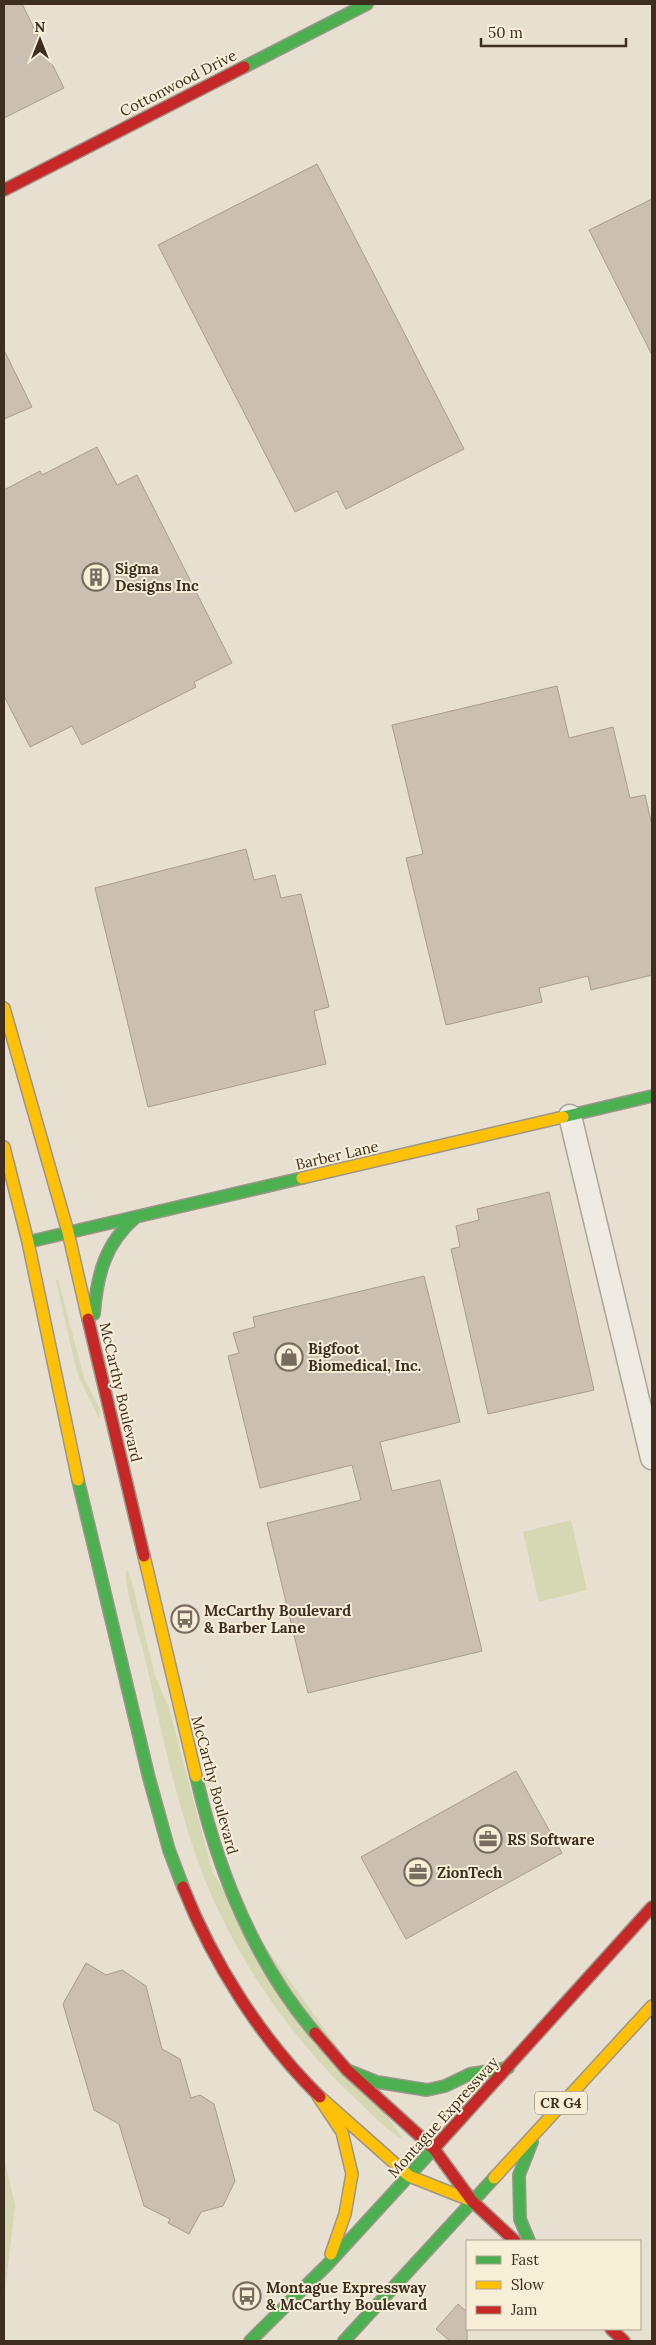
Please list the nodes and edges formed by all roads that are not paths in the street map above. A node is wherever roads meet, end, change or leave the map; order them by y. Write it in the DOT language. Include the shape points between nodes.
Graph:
graph roads {
  1 [pos="367,4"];
  2 [pos="4,190"];
  3 [pos="4,1008"];
  4 [pos="652,1096"];
  5 [pos="570,1116"];
  6 [pos="4,1147"];
  7 [pos="136,1217"];
  8 [pos="68,1232"];
  9 [pos="28,1242"];
  10 [pos="94,1338"];
  11 [pos="652,1458"];
  12 [pos="652,1907"];
  13 [pos="652,2006"];
  14 [pos="508,2068"];
  15 [pos="347,2070"];
  16 [pos="318,2096"];
  17 [pos="536,2130"];
  18 [pos="434,2149"];
  19 [pos="409,2176"];
  20 [pos="472,2201"];
  21 [pos="514,2240"];
  22 [pos="529,2240"];
  23 [pos="327,2265"];
  24 [pos="611,2330"];
  25 [pos="250,2341"];
  26 [pos="344,2341"];
  27 [pos="624,2341"];
  1 -- 2 [label="main road, Cottonwood Drive"];
  3 -- 8 [label="main road, McCarthy Boulevard"];
  4 -- 5 [label="main road, Barber Lane"];
  5 -- 7 [label="main road, Barber Lane"];
  5 -- 11 [label="street"];
  6 -- 9 [label="main road"];
  7 -- 8 [label="main road, Barber Lane"];
  7 -- 10 [label="main road" via="121,1228 105,1253 95,1290"];
  8 -- 9 [label="main road, Barber Lane"];
  8 -- 10 [label="main road, McCarthy Boulevard"];
  9 -- 16 [label="main road" via="67,1434 169,1850 198,1924 225,1973 275,2047"];
  10 -- 15 [label="main road, McCarthy Boulevard" via="211,1837 237,1906 260,1953 305,2021"];
  12 -- 14 [label="main road, Montague Expressway"];
  13 -- 17 [label="main road, CR G4"];
  14 -- 15 [label="main road" via="470,2074 445,2086 427,2090 377,2082"];
  14 -- 18 [label="main road, Montague Expressway"];
  15 -- 18 [label="main road, McCarthy Boulevard"];
  16 -- 19 [label="main road"];
  16 -- 23 [label="main road" via="342,2132 352,2174 345,2214"];
  17 -- 20 [label="main road, CR G4"];
  17 -- 22 [label="main road" via="520,2175 520,2219"];
  18 -- 19 [label="main road, Montague Expressway"];
  18 -- 20 [label="main road, McCarthy Boulevard"];
  19 -- 20 [label="main road"];
  19 -- 23 [label="main road, Montague Expressway"];
  20 -- 21 [label="main road"];
  20 -- 26 [label="main road, CR G4"];
  23 -- 25 [label="main road, Montague Expressway"];
  24 -- 27 [label="main road"];
}
